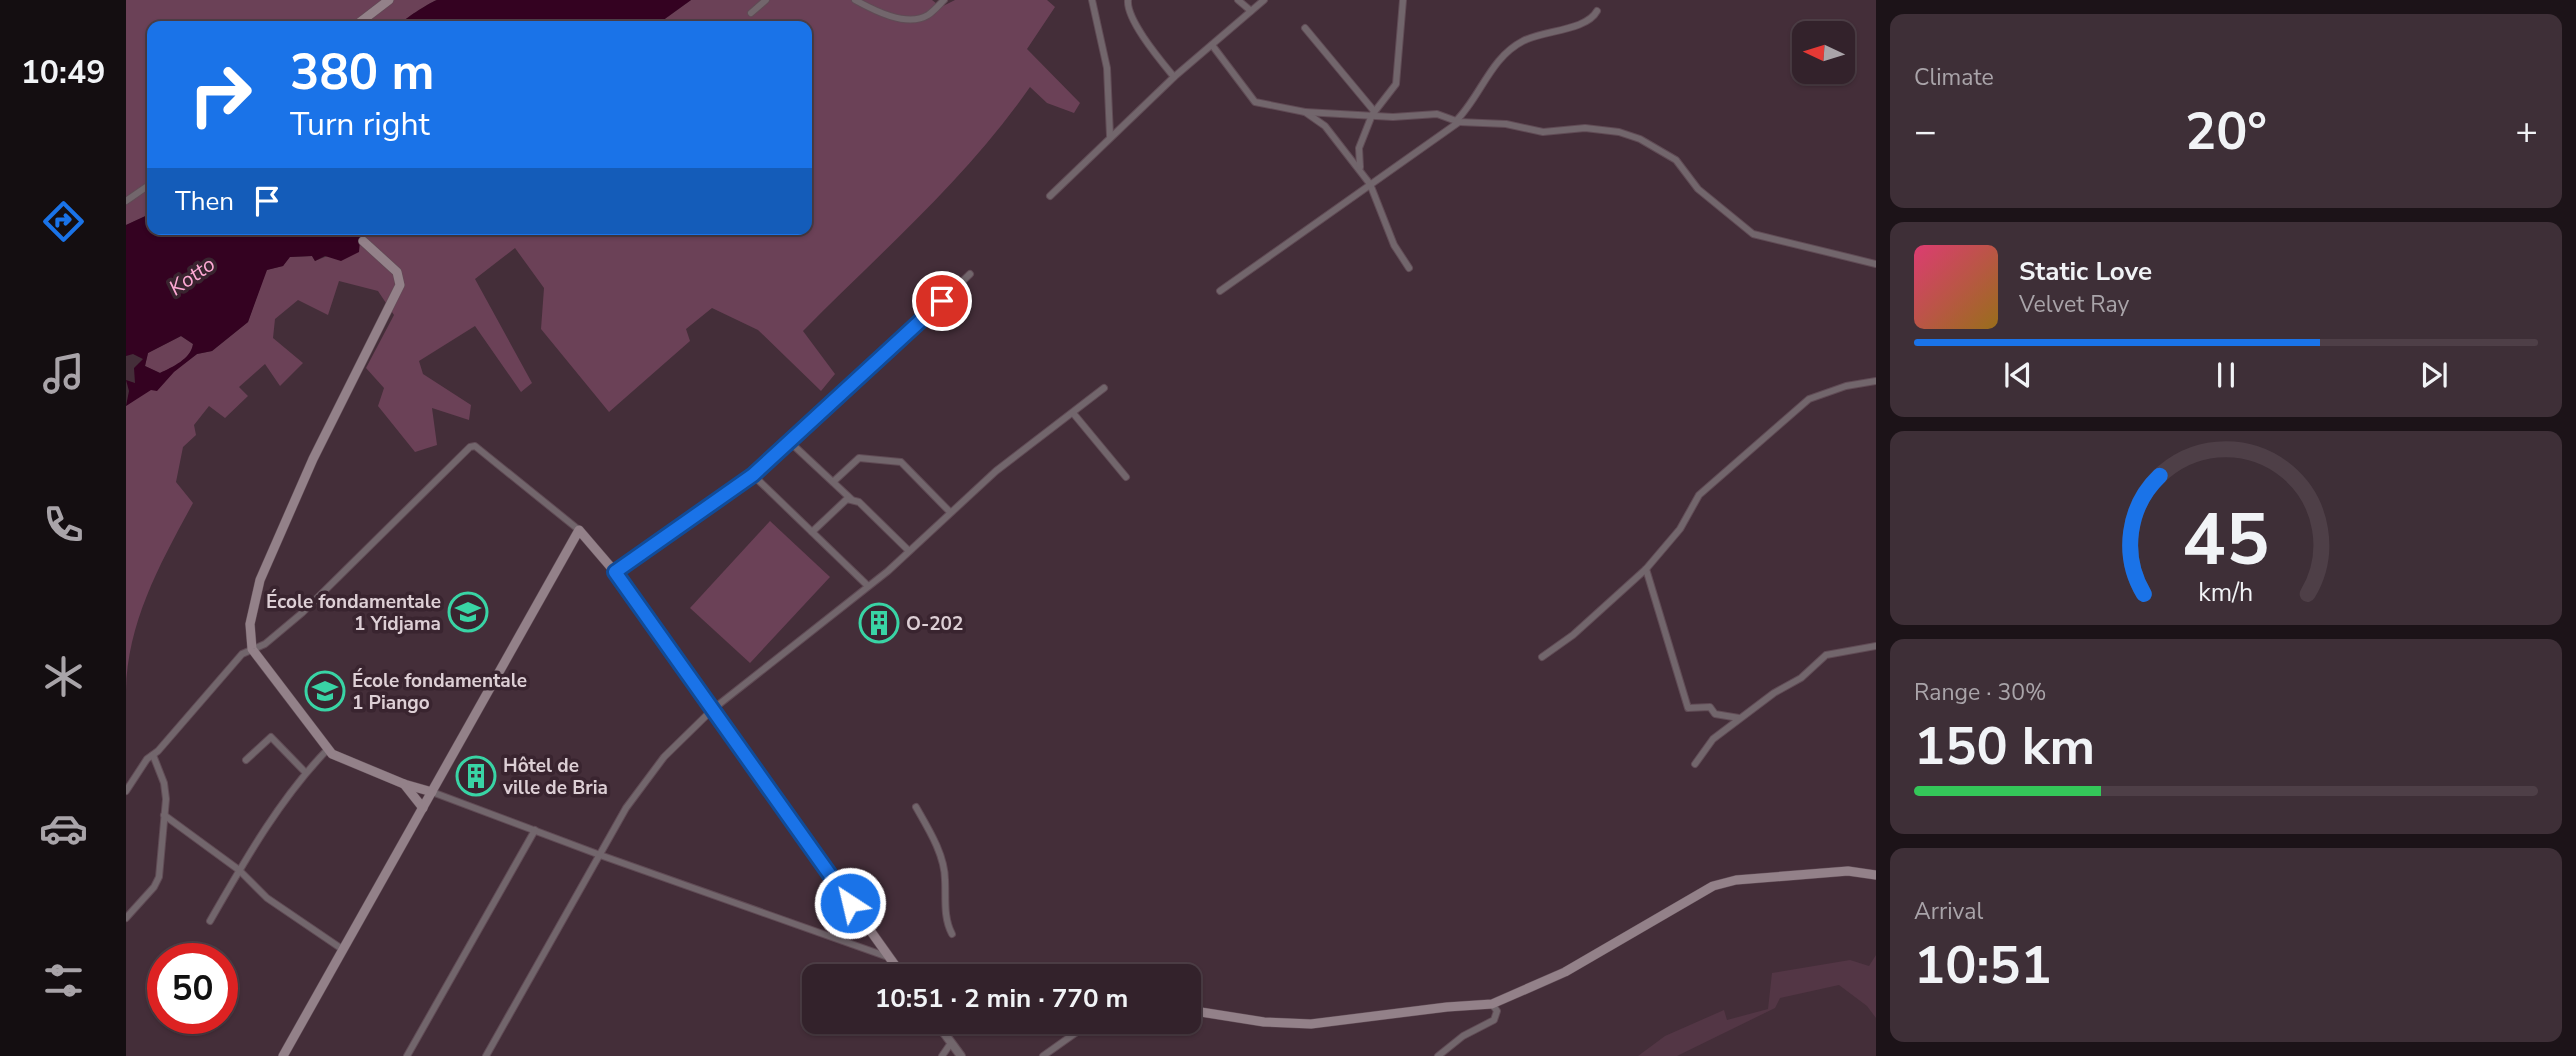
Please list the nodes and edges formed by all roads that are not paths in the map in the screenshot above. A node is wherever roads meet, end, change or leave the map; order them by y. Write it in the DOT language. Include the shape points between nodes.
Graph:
graph roads {
  1 [pos="389,0"];
  2 [pos="766,0"];
  3 [pos="855,0"];
  4 [pos="944,0"];
  5 [pos="1092,0"];
  6 [pos="1128,0"];
  7 [pos="1238,0"];
  8 [pos="1264,0"];
  9 [pos="1404,0"];
  10 [pos="1251,11"];
  11 [pos="1597,11"];
  12 [pos="751,13"];
  13 [pos="362,21"];
  14 [pos="1306,28"];
  15 [pos="1212,45"];
  16 [pos="1174,78"];
  17 [pos="1305,112"];
  18 [pos="1373,113"];
  19 [pos="1458,122"];
  20 [pos="1110,136"];
  21 [pos="1360,169"];
  22 [pos="1370,184"];
  23 [pos="147,186"];
  24 [pos="1050,197"];
  25 [pos="126,201"];
  26 [pos="363,241"];
  27 [pos="1876,264"];
  28 [pos="1409,268"];
  29 [pos="970,274"];
  30 [pos="1220,291"];
  31 [pos="1876,381"];
  32 [pos="1104,388"];
  33 [pos="1073,413"];
  34 [pos="790,443"];
  35 [pos="753,475"];
  36 [pos="1126,477"];
  37 [pos="833,482"];
  38 [pos="853,500"];
  39 [pos="950,512"];
  40 [pos="579,530"];
  41 [pos="812,532"];
  42 [pos="909,551"];
  43 [pos="1646,569"];
  44 [pos="615,572"];
  45 [pos="868,586"];
  46 [pos="1876,646"];
  47 [pos="252,649"];
  48 [pos="1542,657"];
  49 [pos="713,709"];
  50 [pos="1738,718"];
  51 [pos="328,749"];
  52 [pos="153,755"];
  53 [pos="246,760"];
  54 [pos="1695,764"];
  55 [pos="305,772"];
  56 [pos="404,784"];
  57 [pos="126,791"];
  58 [pos="432,792"];
  59 [pos="916,807"];
  60 [pos="423,808"];
  61 [pos="164,815"];
  62 [pos="535,830"];
  63 [pos="600,855"];
  64 [pos="239,870"];
  65 [pos="1876,875"];
  66 [pos="126,918"];
  67 [pos="210,921"];
  68 [pos="952,934"];
  69 [pos="342,949"];
  70 [pos="888,957"];
  71 [pos="894,964"];
  72 [pos="1492,1004"];
  73 [pos="1201,1012"];
  74 [pos="946,1034"];
  75 [pos="1074,1034"];
  76 [pos="951,1043"];
  77 [pos="283,1056"];
  78 [pos="407,1056"];
  79 [pos="486,1056"];
  80 [pos="942,1056"];
  81 [pos="961,1056"];
  82 [pos="1042,1056"];
  83 [pos="1438,1056"];
  1 -- 13 [label="main road"];
  2 -- 12 [label="street"];
  3 -- 4 [label="street" via="892,16 919,18"];
  5 -- 20 [label="street" via="1107,68"];
  6 -- 16 [label="street" via="1128,9 1149,46"];
  7 -- 10 [label="street"];
  8 -- 10 [label="street"];
  9 -- 18 [label="street" via="1396,84"];
  10 -- 15 [label="street"];
  11 -- 19 [label="street" via="1590,22 1527,39 1512,48 1492,68"];
  14 -- 18 [label="street"];
  15 -- 16 [label="street"];
  15 -- 17 [label="street" via="1255,102"];
  16 -- 20 [label="street"];
  17 -- 18 [label="street"];
  17 -- 21 [label="street" via="1325,126"];
  18 -- 19 [label="street" via="1437,114"];
  18 -- 21 [label="street" via="1359,148"];
  19 -- 22 [label="street"];
  19 -- 27 [label="street" via="1506,124 1547,133 1597,128 1635,137 1676,160 1698,189 1753,234"];
  20 -- 24 [label="street"];
  21 -- 22 [label="street"];
  22 -- 28 [label="street" via="1394,246"];
  22 -- 30 [label="street"];
  23 -- 25 [label="street"];
  26 -- 47 [label="main road" via="397,272 400,285 313,459 260,580 250,624"];
  29 -- 34 [label="street"];
  31 -- 43 [label="street" via="1809,399 1699,495 1680,529"];
  32 -- 33 [label="street"];
  33 -- 36 [label="street"];
  33 -- 39 [label="street"];
  34 -- 35 [label="street"];
  34 -- 37 [label="street"];
  35 -- 41 [label="street"];
  35 -- 44 [label="street"];
  37 -- 38 [label="street"];
  37 -- 39 [label="street" via="859,458 901,462"];
  38 -- 41 [label="street" via="847,499"];
  38 -- 42 [label="street"];
  39 -- 42 [label="street"];
  40 -- 44 [label="main road"];
  40 -- 47 [label="street" via="472,445 302,614"];
  40 -- 58 [label="main road"];
  41 -- 45 [label="street"];
  42 -- 45 [label="street"];
  43 -- 48 [label="street"];
  43 -- 50 [label="street" via="1688,708 1710,708 1715,714"];
  44 -- 49 [label="main road"];
  45 -- 49 [label="street"];
  46 -- 50 [label="street" via="1826,655 1801,678"];
  47 -- 51 [label="main road"];
  47 -- 52 [label="street" via="242,654"];
  49 -- 63 [label="street" via="653,769"];
  49 -- 70 [label="main road"];
  50 -- 54 [label="street" via="1711,741"];
  51 -- 55 [label="street"];
  51 -- 56 [label="main road"];
  52 -- 57 [label="street"];
  52 -- 61 [label="street" via="165,791"];
  53 -- 55 [label="street" via="271,737"];
  55 -- 64 [label="street"];
  56 -- 58 [label="main road"];
  56 -- 60 [label="main road"];
  58 -- 60 [label="main road"];
  58 -- 62 [label="street"];
  59 -- 68 [label="street" via="931,834 945,877 945,920"];
  60 -- 69 [label="main road"];
  61 -- 64 [label="street"];
  61 -- 66 [label="street" via="157,882"];
  62 -- 63 [label="street"];
  62 -- 78 [label="street"];
  63 -- 70 [label="street"];
  63 -- 79 [label="street"];
  64 -- 67 [label="street"];
  64 -- 69 [label="street" via="267,898"];
  65 -- 72 [label="main road" via="1848,871 1713,886 1565,972"];
  69 -- 77 [label="main road"];
  70 -- 71 [label="main road"];
  72 -- 73 [label="main road" via="1311,1024"];
  72 -- 83 [label="street" via="1497,1010 1494,1020 1462,1036"];
  74 -- 76 [label="street"];
  75 -- 82 [label="street"];
  76 -- 80 [label="street"];
  76 -- 81 [label="street"];
}
